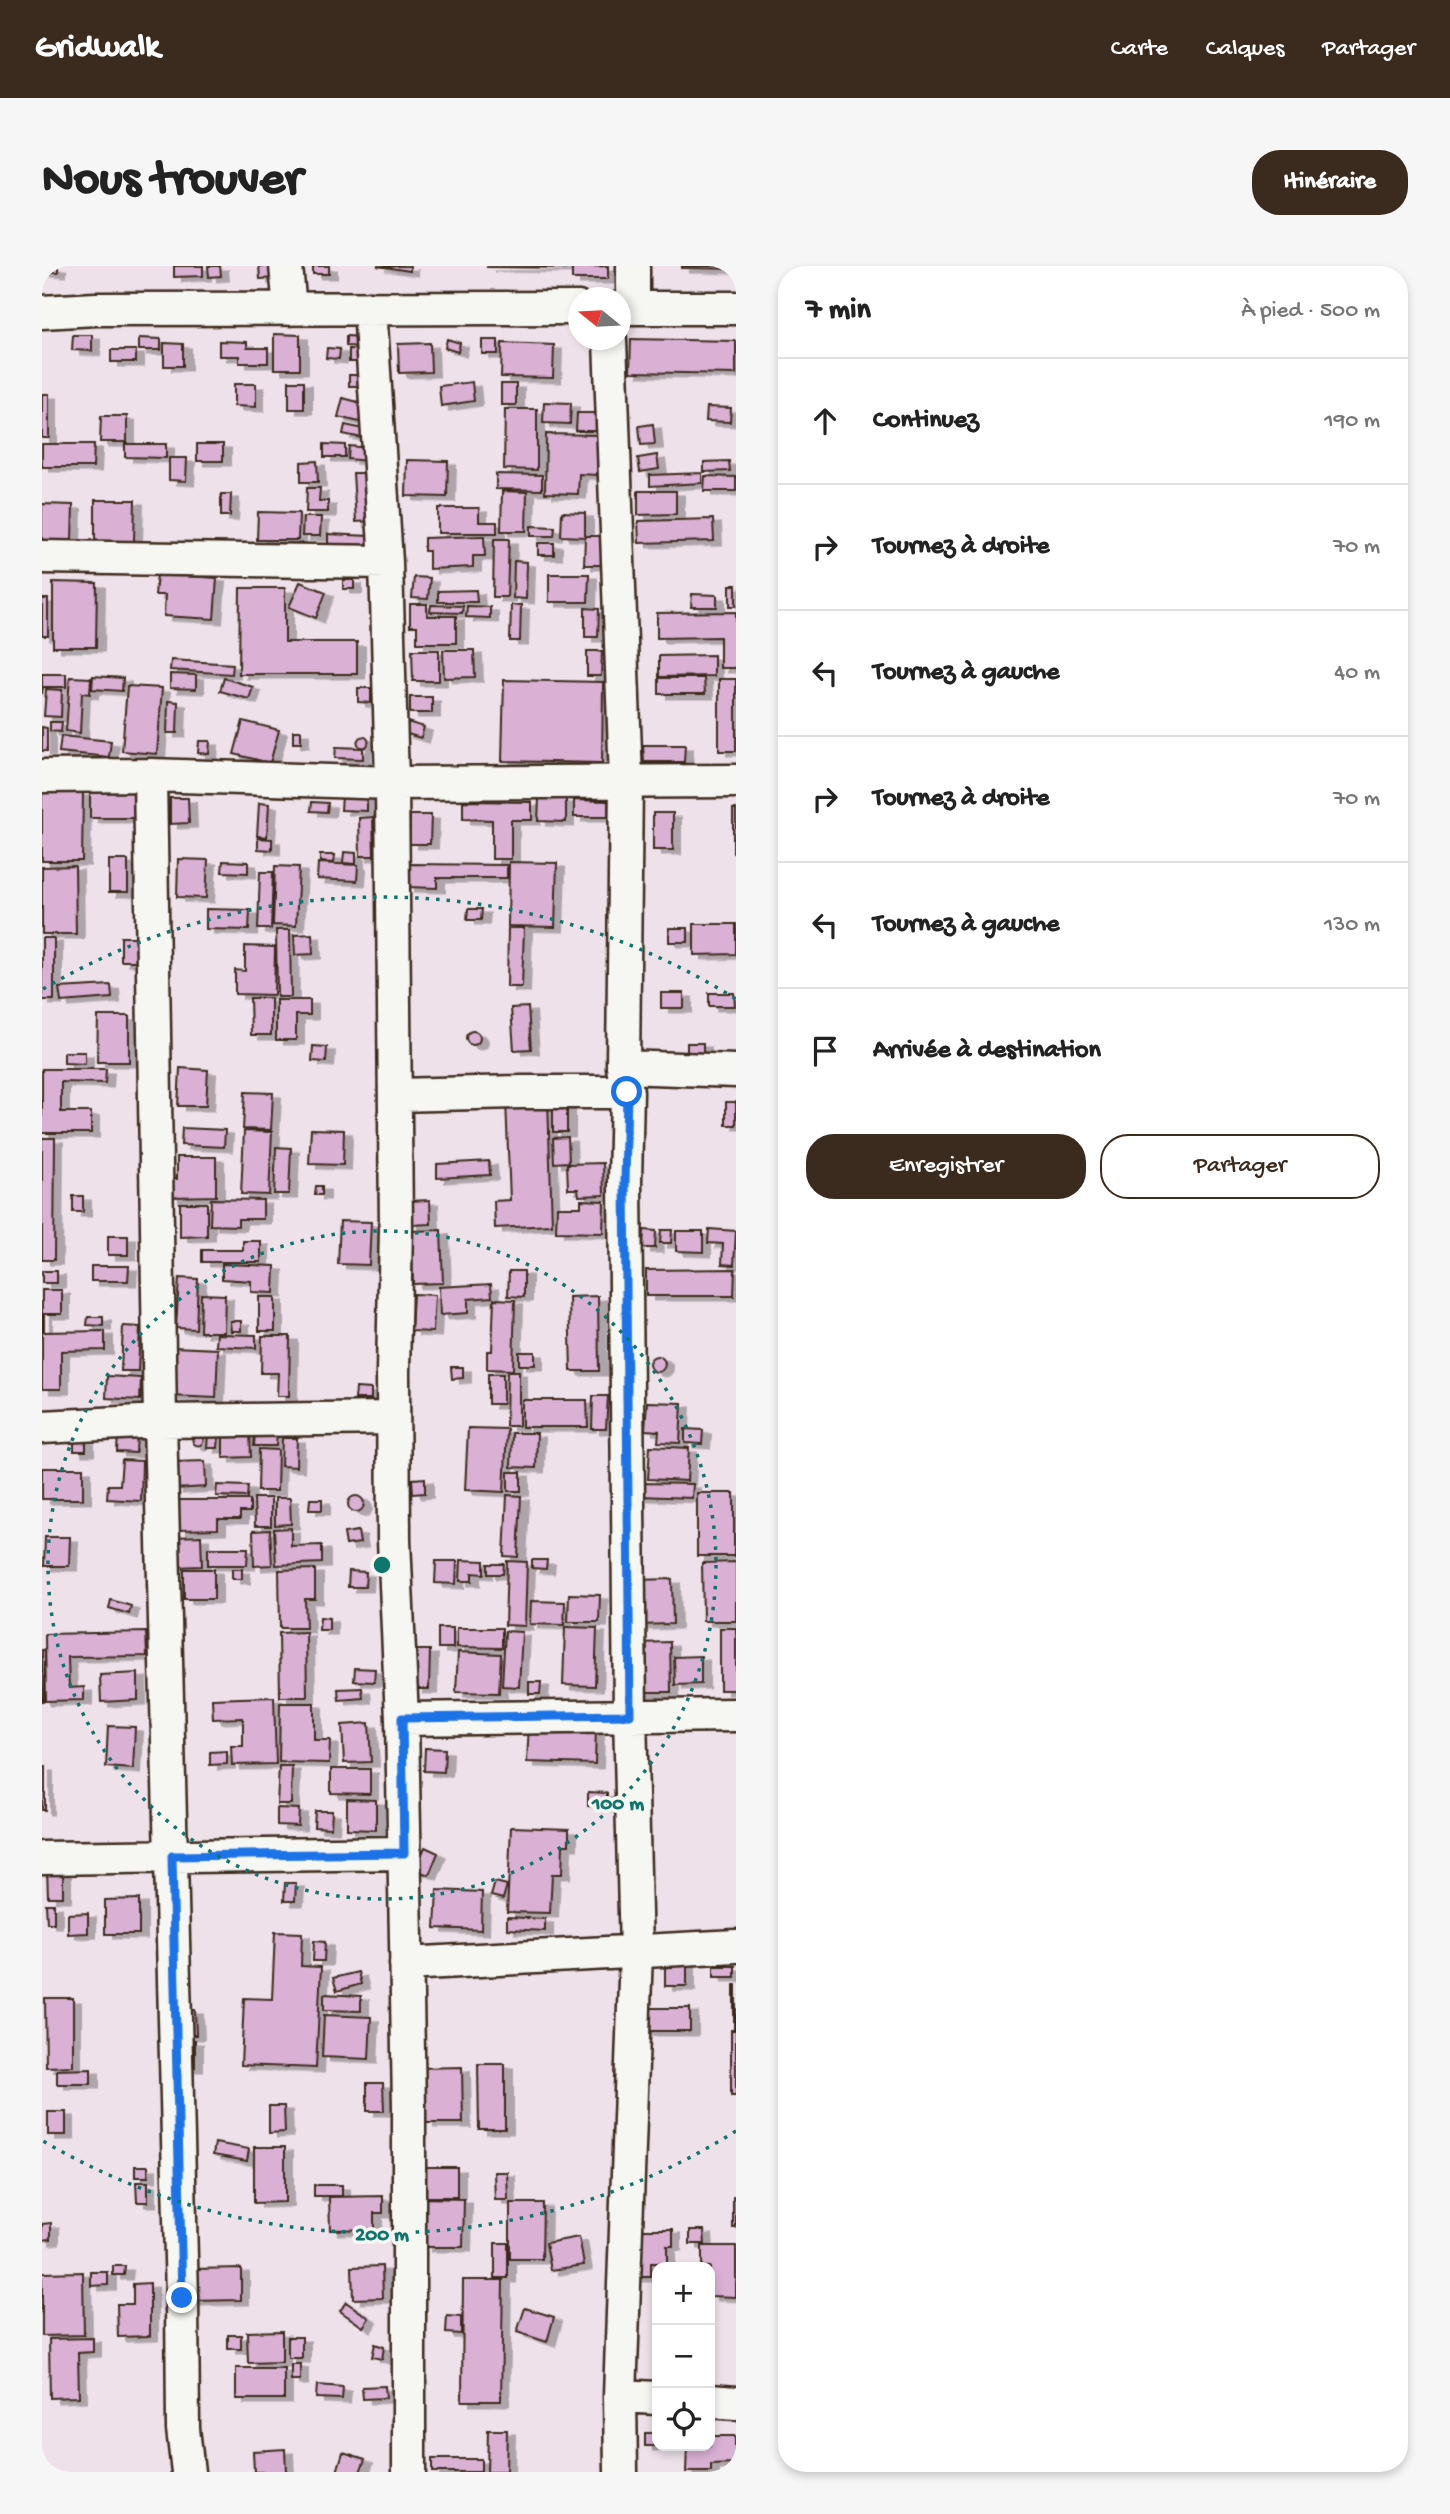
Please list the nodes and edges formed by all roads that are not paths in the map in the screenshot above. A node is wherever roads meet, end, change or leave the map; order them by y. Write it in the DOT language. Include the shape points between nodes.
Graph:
graph roads {
  1 [pos="286,266"];
  2 [pos="633,266"];
  3 [pos="630,287"];
  4 [pos="370,308"];
  5 [pos="568,308"];
  6 [pos="631,308"];
  7 [pos="736,308"];
  8 [pos="290,309"];
  9 [pos="42,312"];
  10 [pos="610,350"];
  11 [pos="42,557"];
  12 [pos="386,562"];
  13 [pos="150,775"];
  14 [pos="42,776"];
  15 [pos="626,780"];
  16 [pos="736,780"];
  17 [pos="392,783"];
  18 [pos="736,1071"];
  19 [pos="625,1080"];
  20 [pos="395,1095"];
  21 [pos="393,1418"];
  22 [pos="160,1421"];
  23 [pos="42,1427"];
  24 [pos="630,1715"];
  25 [pos="736,1715"];
  26 [pos="402,1718"];
  27 [pos="404,1853"];
  28 [pos="172,1856"];
  29 [pos="42,1858"];
  30 [pos="736,1946"];
  31 [pos="636,1952"];
  32 [pos="406,1964"];
  33 [pos="620,2396"];
  34 [pos="652,2398"];
  35 [pos="715,2401"];
  36 [pos="736,2403"];
  37 [pos="188,2472"];
  38 [pos="410,2472"];
  39 [pos="621,2472"];
  1 -- 8 [label="street"];
  2 -- 3 [label="street"];
  4 -- 5 [label="street"];
  4 -- 8 [label="street"];
  4 -- 12 [label="street"];
  6 -- 7 [label="street"];
  8 -- 9 [label="street"];
  10 -- 15 [label="street"];
  11 -- 12 [label="street"];
  12 -- 17 [label="street"];
  13 -- 14 [label="street"];
  13 -- 17 [label="street"];
  13 -- 22 [label="street"];
  15 -- 16 [label="street"];
  15 -- 17 [label="street"];
  15 -- 19 [label="street"];
  17 -- 20 [label="street"];
  18 -- 19 [label="street"];
  19 -- 20 [label="street" via="522,1091"];
  19 -- 24 [label="street"];
  20 -- 21 [label="street"];
  21 -- 22 [label="street"];
  21 -- 26 [label="street"];
  22 -- 23 [label="street"];
  22 -- 28 [label="street"];
  24 -- 25 [label="street"];
  24 -- 26 [label="street"];
  24 -- 31 [label="street"];
  26 -- 27 [label="street"];
  27 -- 28 [label="street"];
  27 -- 32 [label="street"];
  28 -- 29 [label="street"];
  28 -- 37 [label="street" via="183,2430"];
  30 -- 31 [label="street"];
  31 -- 32 [label="street"];
  31 -- 33 [label="street"];
  32 -- 38 [label="street"];
  33 -- 34 [label="street"];
  33 -- 39 [label="street"];
  35 -- 36 [label="street"];
}
